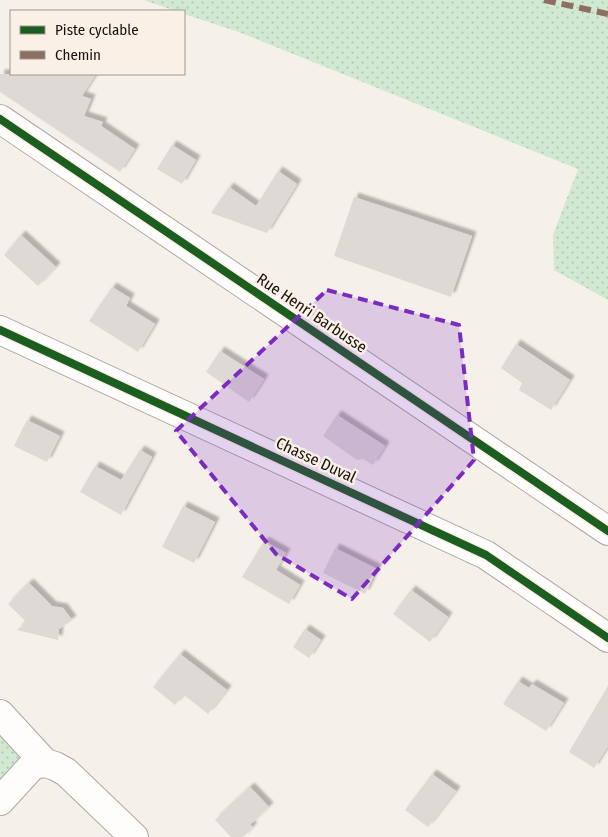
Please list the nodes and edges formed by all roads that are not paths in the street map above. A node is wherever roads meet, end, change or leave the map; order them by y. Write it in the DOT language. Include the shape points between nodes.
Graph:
graph roads {
  1 [pos="0,119"];
  2 [pos="0,330"];
  3 [pos="608,531"];
  4 [pos="608,638"];
  5 [pos="0,714"];
  6 [pos="45,763"];
  7 [pos="0,801"];
  8 [pos="134,837"];
  1 -- 3 [label="street, Rue Henri Barbusse"];
  2 -- 4 [label="street, Chasse Duval" via="486,555"];
  5 -- 6 [label="street"];
  6 -- 7 [label="street" via="33,765"];
  6 -- 8 [label="street" via="66,772"];
}
